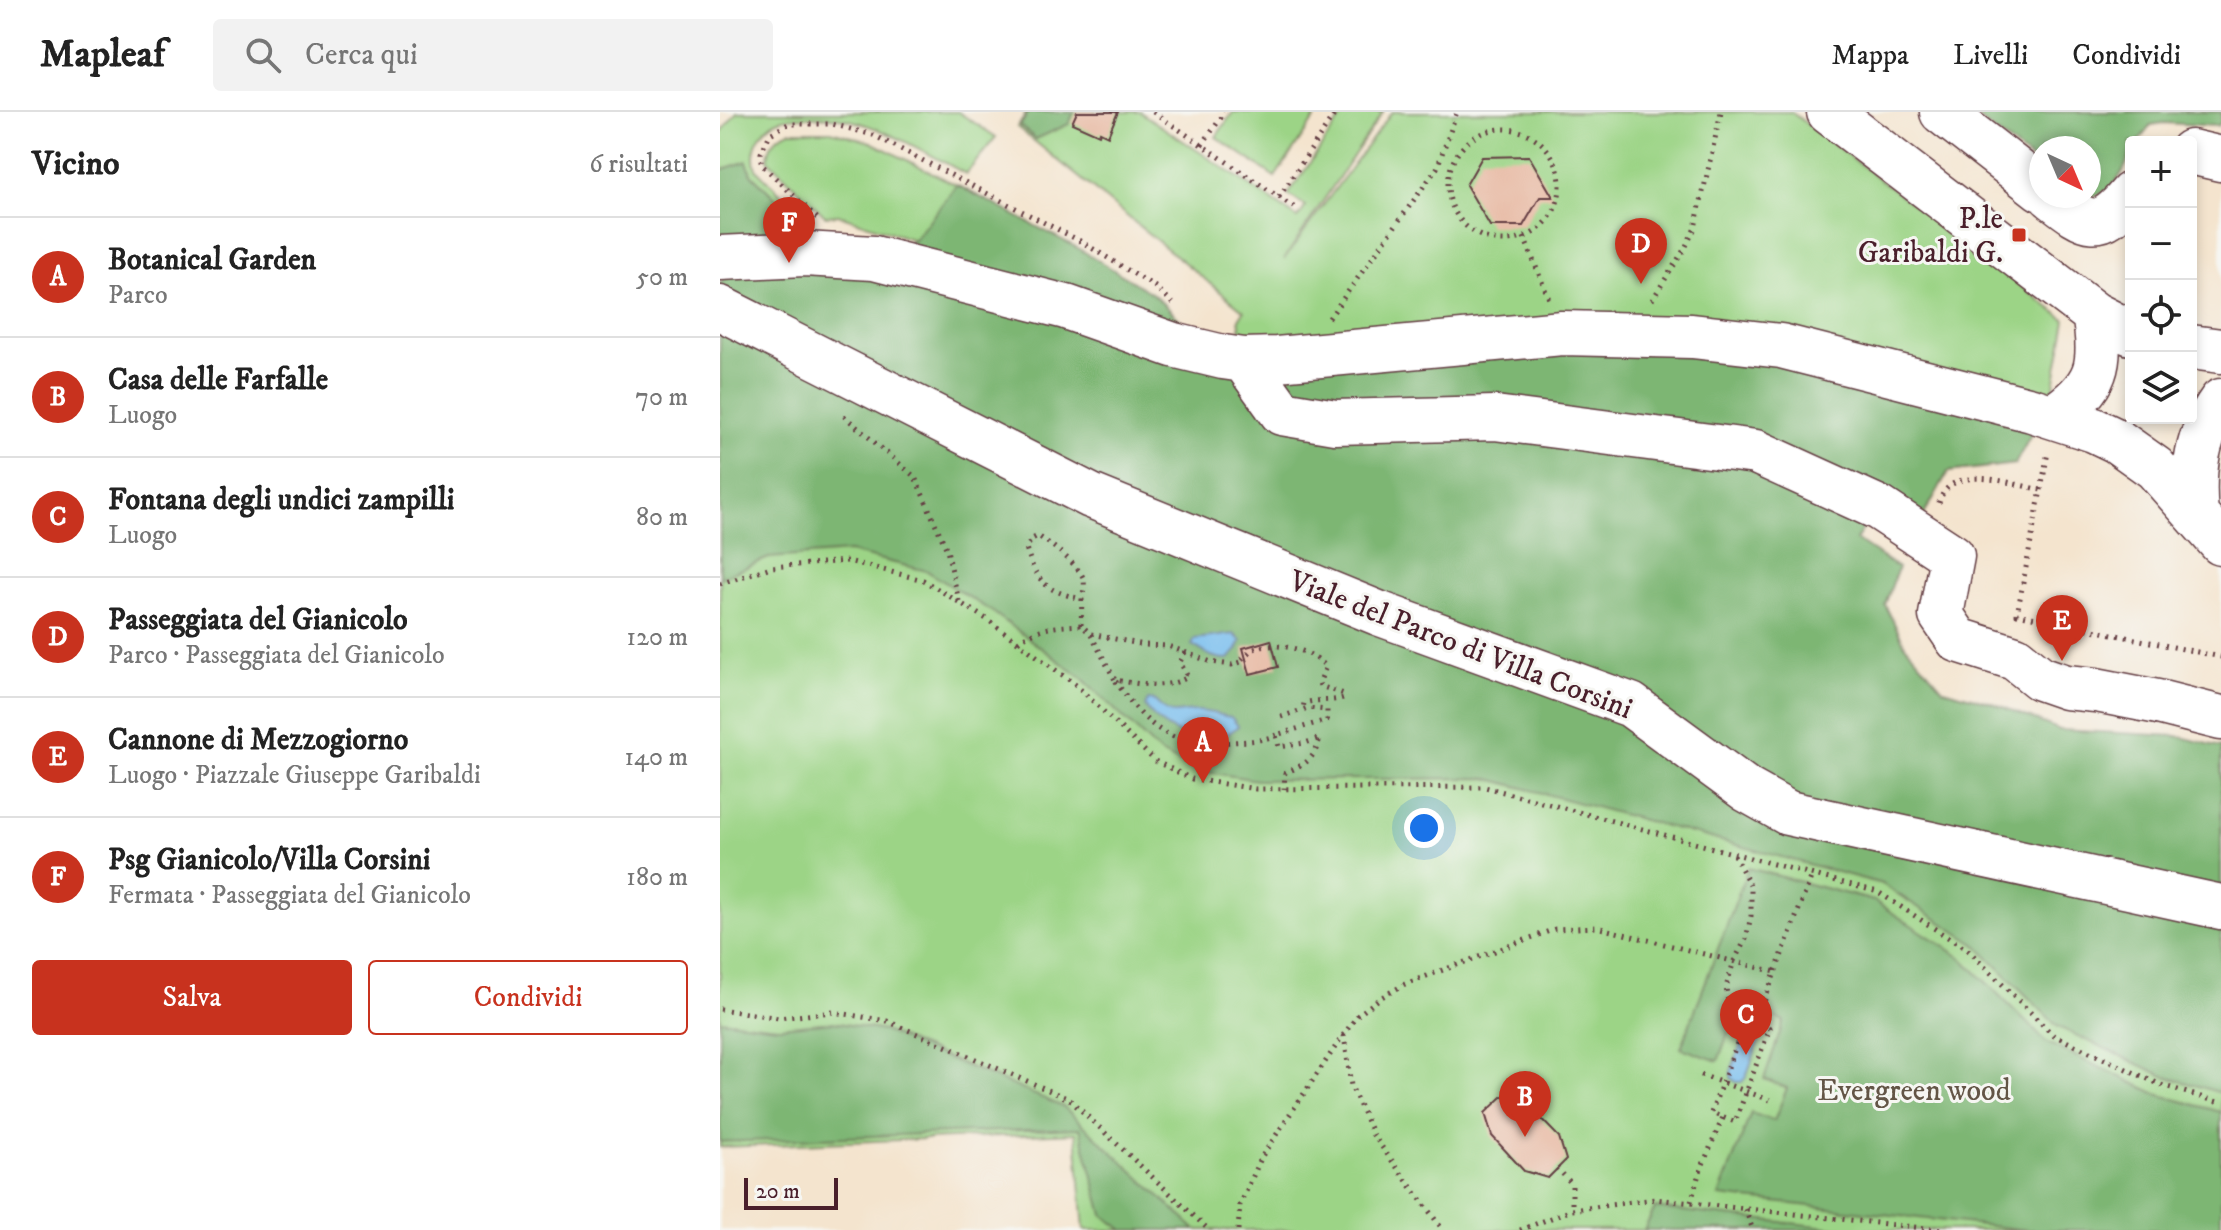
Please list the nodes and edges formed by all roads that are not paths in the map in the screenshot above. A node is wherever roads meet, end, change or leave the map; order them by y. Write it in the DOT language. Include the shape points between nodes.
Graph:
graph roads {
  1 [pos="1829,112"];
  2 [pos="1942,112"];
  3 [pos="2197,153"];
  4 [pos="2221,159"];
  5 [pos="2029,180"];
  6 [pos="2125,200"];
  7 [pos="2067,208"];
  8 [pos="720,258"];
  9 [pos="720,308"];
  10 [pos="2112,324"];
  11 [pos="2197,348"];
  12 [pos="2221,351"];
  13 [pos="1244,360"];
  14 [pos="2221,401"];
  15 [pos="2054,416"];
  16 [pos="2208,528"];
  17 [pos="2221,718"];
  18 [pos="2221,907"];
  1 -- 10 [label="street"];
  2 -- 5 [label="street"];
  3 -- 4 [label="street"];
  6 -- 7 [label="street" via="2108,217 2091,221"];
  8 -- 13 [label="street" via="874,258 1066,307 1173,345"];
  9 -- 18 [label="street, Viale del Parco di Villa Corsini" via="1091,496 1378,613 1631,705 1747,790 1788,813"];
  10 -- 15 [label="street" via="2086,390"];
  11 -- 12 [label="street"];
  13 -- 15 [label="street" via="1562,333 1723,339 1781,346"];
  13 -- 17 [label="street" via="1282,413 1335,422 1495,418 1756,452 1879,508 1952,556 1941,615 1958,640 2015,658 2040,678 2066,687"];
  14 -- 16 [label="street" via="2202,434 2193,483"];
  15 -- 16 [label="street" via="2136,454 2169,481"];
}
